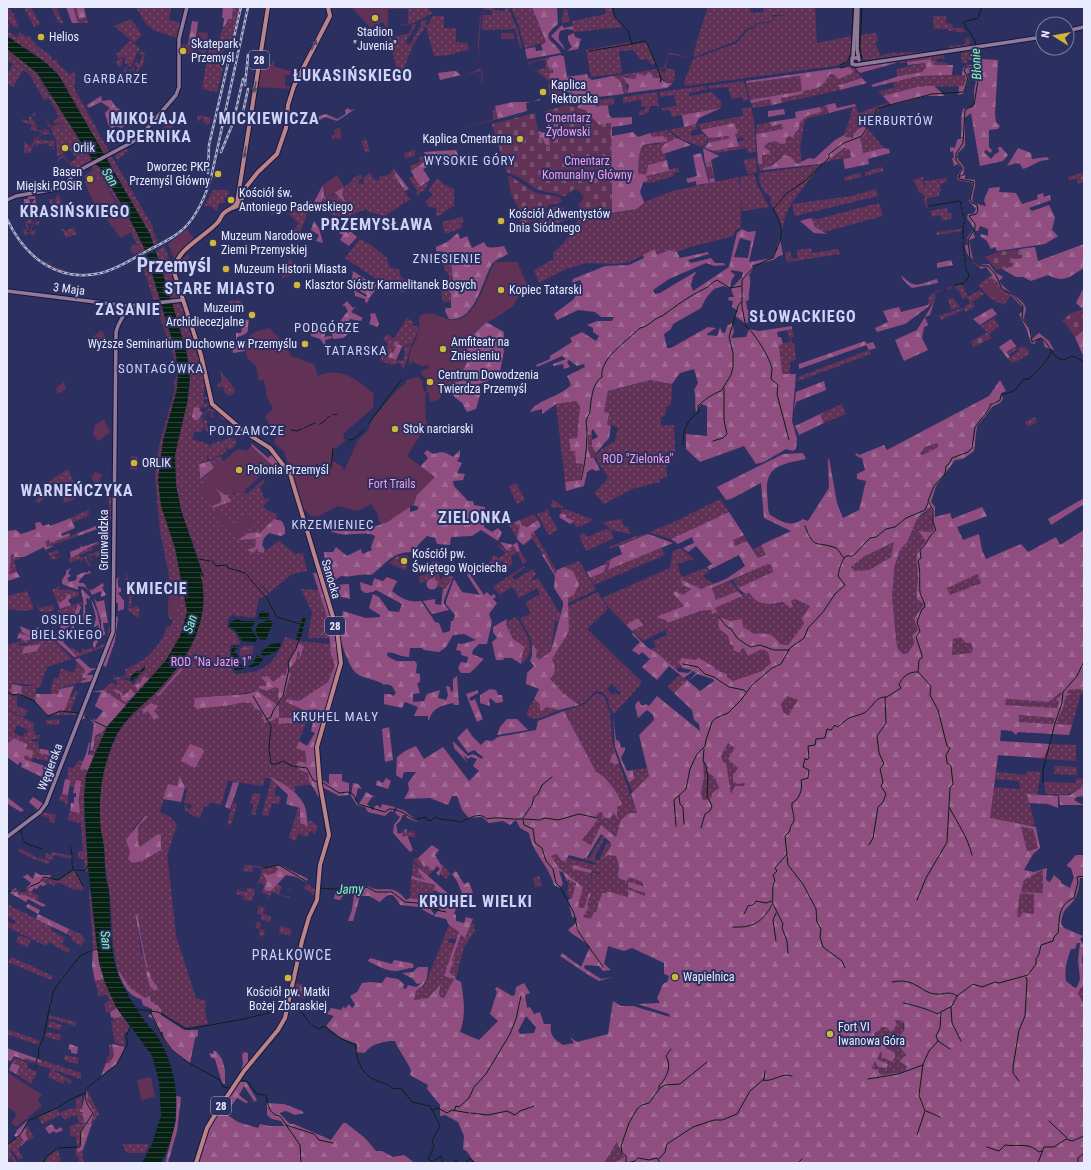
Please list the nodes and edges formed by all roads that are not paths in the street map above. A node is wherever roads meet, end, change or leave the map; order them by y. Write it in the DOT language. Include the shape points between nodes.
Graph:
graph roads {
  1 [pos="187,7"];
  2 [pos="268,7"];
  3 [pos="328,7"];
  4 [pos="857,7"];
  5 [pos="1035,38"];
  6 [pos="971,48"];
  7 [pos="853,57"];
  8 [pos="859,59"];
  9 [pos="858,64"];
  10 [pos="82,169"];
  11 [pos="62,181"];
  12 [pos="68,182"];
  13 [pos="42,192"];
  14 [pos="241,192"];
  15 [pos="7,200"];
  16 [pos="7,291"];
  17 [pos="180,299"];
  18 [pos="146,305"];
  19 [pos="128,306"];
  20 [pos="139,308"];
  21 [pos="124,317"];
  22 [pos="92,689"];
  23 [pos="7,837"];
  24 [pos="312,910"];
  25 [pos="307,916"];
  26 [pos="196,1163"];
  1 -- 10 [label="main road" via="179,39 179,87 176,95 142,136"];
  2 -- 14 [label="main road, 28, one-way"];
  14 -- 3 [label="main road, 28, one-way" via="277,154 286,128 288,105 294,86 330,16"];
  4 -- 7 [label="main road"];
  4 -- 8 [label="main road"];
  5 -- 6 [label="main road"];
  6 -- 8 [label="main road" via="869,62"];
  6 -- 9 [label="main road"];
  7 -- 8 [label="main road"];
  7 -- 9 [label="main road" via="851,63"];
  8 -- 9 [label="main road"];
  10 -- 12 [label="main road"];
  10 -- 13 [label="main road" via="63,189"];
  11 -- 12 [label="main road"];
  12 -- 13 [label="main road" via="60,188"];
  13 -- 15 [label="main road"];
  14 -- 17 [label="main road, 28" via="235,207 223,214 218,222 194,242 174,267"];
  16 -- 19 [label="main road, 3 Maja"];
  17 -- 18 [label="main road"];
  17 -- 24 [label="main road, Sanocka / 28" via="207,376 212,404 249,435 270,448 288,470 337,630 341,667 317,746 320,784 329,831 320,865 318,897"];
  18 -- 19 [label="main road"];
  18 -- 20 [label="main road"];
  19 -- 20 [label="main road"];
  19 -- 21 [label="main road, Grunwaldzka"];
  20 -- 21 [label="main road"];
  21 -- 22 [label="main road, Grunwaldzka" via="116,333 113,629"];
  22 -- 23 [label="main road, Węgierska" via="45,806"];
  24 -- 25 [label="main road"];
  24 -- 26 [label="main road, 28" via="301,942 288,1005 280,1028 244,1071 213,1118 207,1128"];
}
